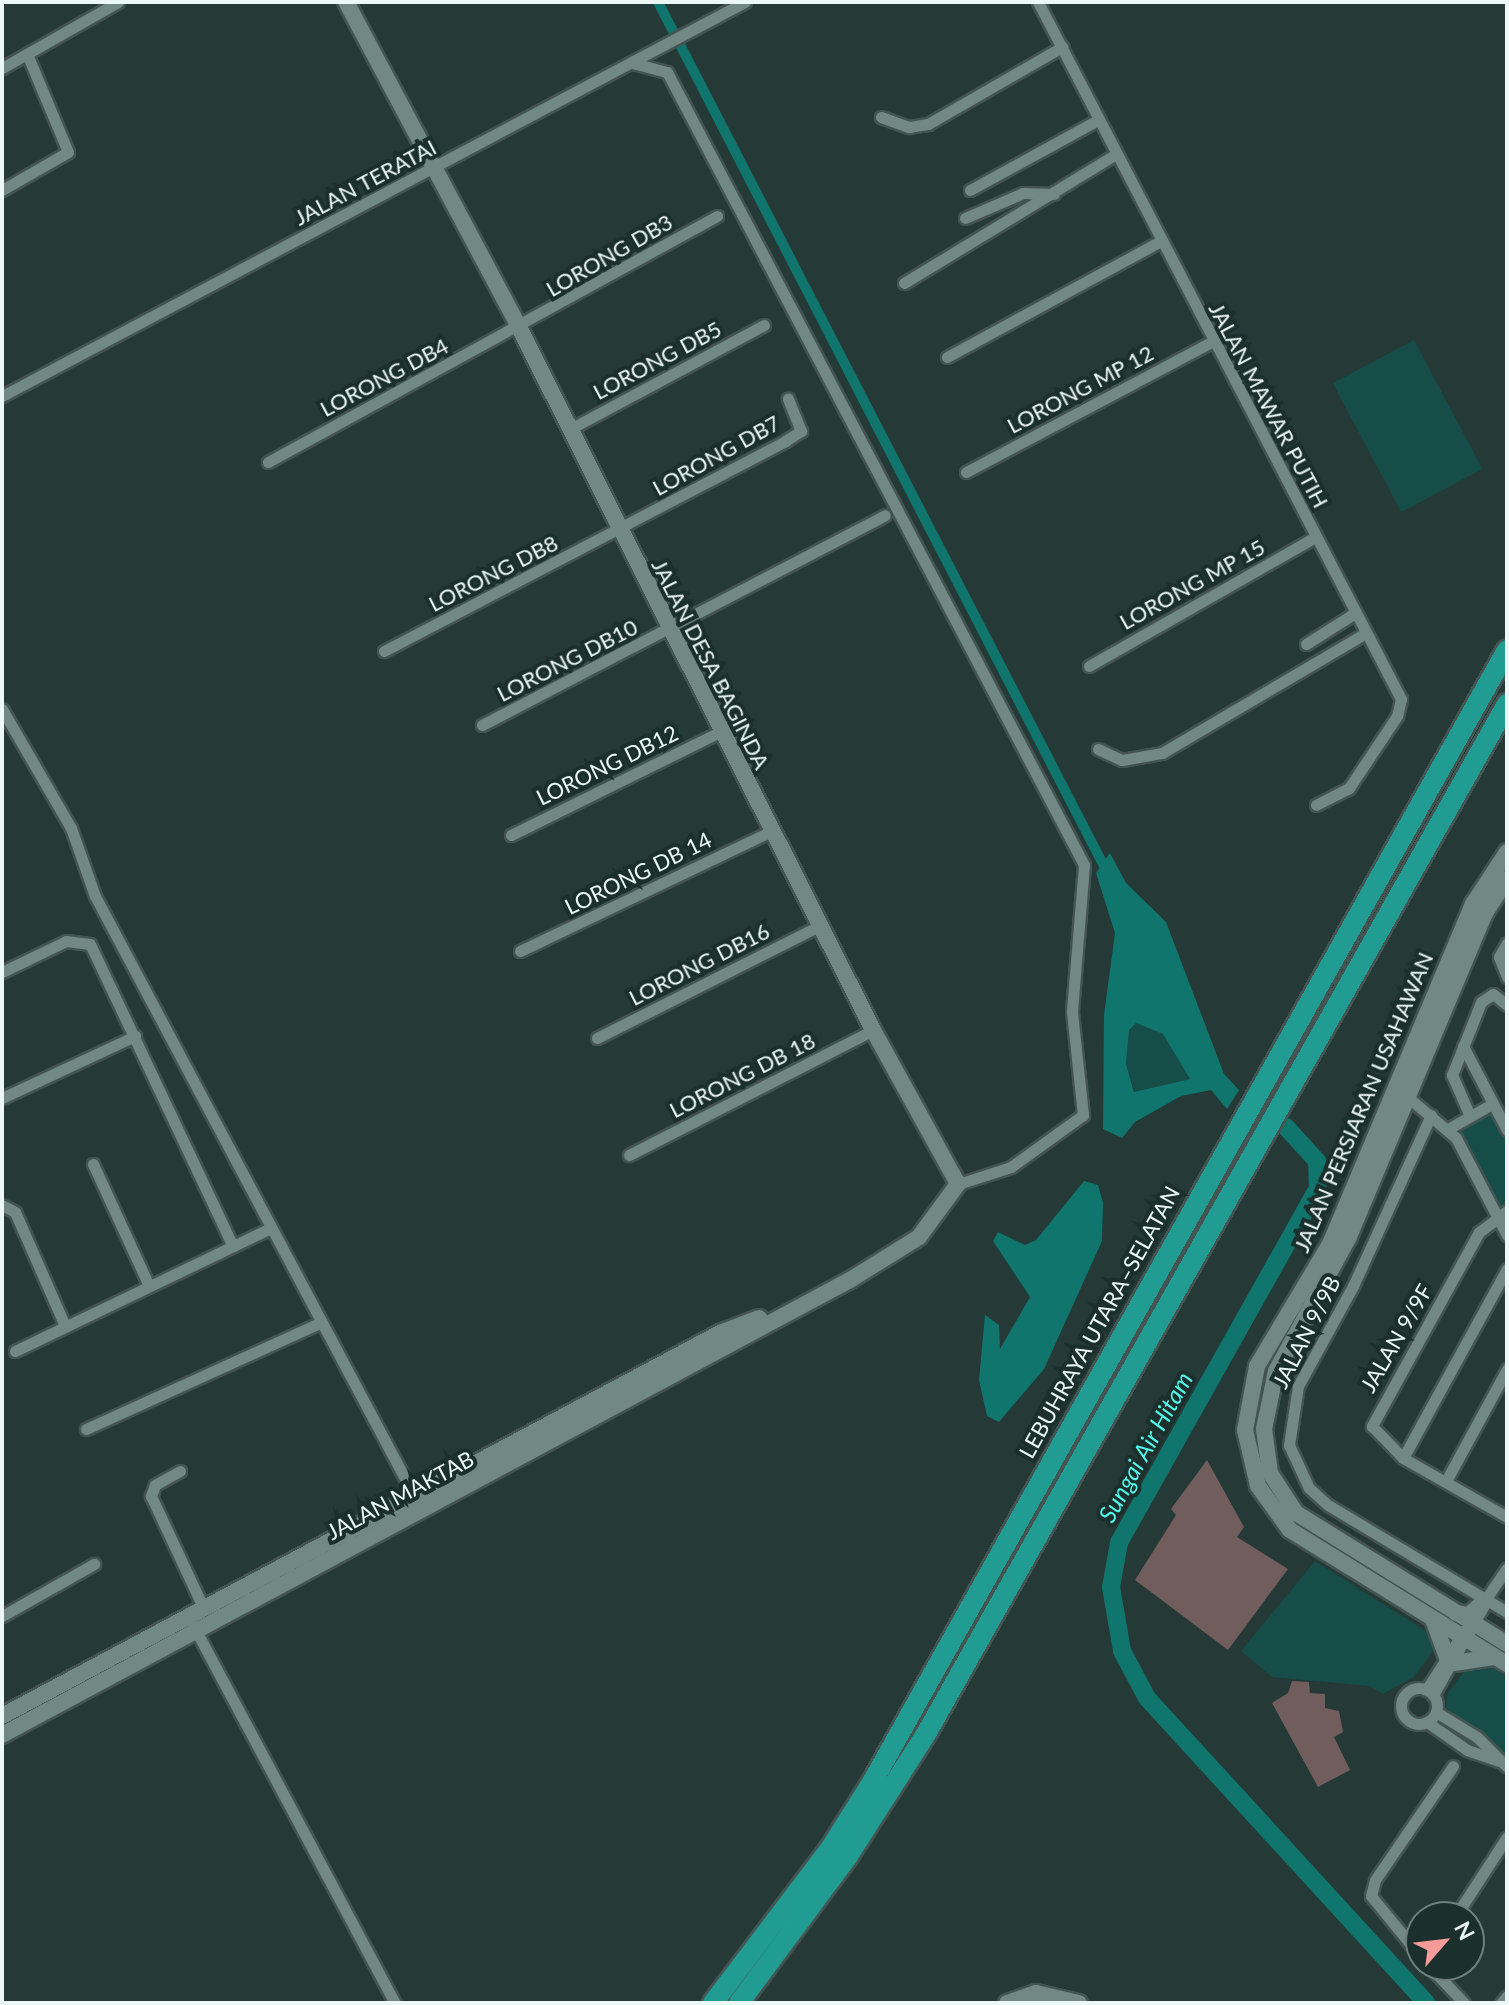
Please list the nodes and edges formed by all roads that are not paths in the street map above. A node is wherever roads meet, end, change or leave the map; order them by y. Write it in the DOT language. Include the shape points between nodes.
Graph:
graph roads {
  1 [pos="118,2"];
  2 [pos="346,2"];
  3 [pos="745,2"];
  4 [pos="1038,2"];
  5 [pos="1062,47"];
  6 [pos="27,54"];
  7 [pos="633,63"];
  8 [pos="2,68"];
  9 [pos="881,117"];
  10 [pos="1098,120"];
  11 [pos="1116,154"];
  12 [pos="434,168"];
  13 [pos="2,190"];
  14 [pos="970,190"];
  15 [pos="1054,194"];
  16 [pos="717,216"];
  17 [pos="965,218"];
  18 [pos="1161,241"];
  19 [pos="904,283"];
  20 [pos="764,325"];
  21 [pos="519,327"];
  22 [pos="1213,341"];
  23 [pos="947,357"];
  24 [pos="2,396"];
  25 [pos="788,398"];
  26 [pos="570,429"];
  27 [pos="268,462"];
  28 [pos="966,472"];
  29 [pos="885,515"];
  30 [pos="620,531"];
  31 [pos="1315,537"];
  32 [pos="1355,613"];
  33 [pos="669,631"];
  34 [pos="1366,633"];
  35 [pos="1306,644"];
  36 [pos="1507,650"];
  37 [pos="384,651"];
  38 [pos="1089,666"];
  39 [pos="1507,704"];
  40 [pos="2,709"];
  41 [pos="482,725"];
  42 [pos="721,731"];
  43 [pos="1098,749"];
  44 [pos="1316,805"];
  45 [pos="772,831"];
  46 [pos="511,835"];
  47 [pos="1507,852"];
  48 [pos="1507,879"];
  49 [pos="821,925"];
  50 [pos="1507,943"];
  51 [pos="520,951"];
  52 [pos="2,972"];
  53 [pos="1507,977"];
  54 [pos="1507,1005"];
  55 [pos="873,1030"];
  56 [pos="135,1036"];
  57 [pos="597,1038"];
  58 [pos="1463,1046"];
  59 [pos="1395,1086"];
  60 [pos="2,1098"];
  61 [pos="1410,1099"];
  62 [pos="1492,1104"];
  63 [pos="1431,1115"];
  64 [pos="1470,1116"];
  65 [pos="1448,1129"];
  66 [pos="1507,1130"];
  67 [pos="629,1155"];
  68 [pos="93,1164"];
  69 [pos="958,1179"];
  70 [pos="2,1205"];
  71 [pos="1502,1214"];
  72 [pos="269,1229"];
  73 [pos="1507,1235"];
  74 [pos="233,1246"];
  75 [pos="1507,1269"];
  76 [pos="149,1286"];
  77 [pos="320,1323"];
  78 [pos="65,1326"];
  79 [pos="15,1351"];
  80 [pos="1507,1369"];
  81 [pos="86,1429"];
  82 [pos="1403,1458"];
  83 [pos="180,1471"];
  84 [pos="1446,1481"];
  85 [pos="418,1503"];
  86 [pos="1507,1517"];
  87 [pos="94,1564"];
  88 [pos="1507,1568"];
  89 [pos="1490,1605"];
  90 [pos="204,1609"];
  91 [pos="1454,1613"];
  92 [pos="2,1616"];
  93 [pos="1431,1617"];
  94 [pos="192,1623"];
  95 [pos="1473,1632"];
  96 [pos="1507,1644"];
  97 [pos="1451,1660"];
  98 [pos="1501,1661"];
  99 [pos="1429,1692"];
  100 [pos="2,1716"];
  101 [pos="1432,1717"];
  102 [pos="2,1735"];
  103 [pos="1505,1765"];
  104 [pos="1453,1766"];
  105 [pos="1507,1837"];
  106 [pos="1465,1901"];
  107 [pos="1405,1937"];
  108 [pos="1443,1981"];
  109 [pos="1507,1996"];
  110 [pos="395,2003"];
  111 [pos="713,2003"];
  112 [pos="739,2003"];
  113 [pos="1007,2003"];
  114 [pos="1079,2003"];
  115 [pos="1464,2003"];
  116 [pos="1501,2003"];
  1 -- 6 [label="street"];
  2 -- 12 [label="street, JALAN DESA BAGINDA"];
  3 -- 7 [label="street, JALAN TERATAI"];
  4 -- 5 [label="street, JALAN MAWAR PUTIH"];
  5 -- 9 [label="street" via="928,124 909,127"];
  5 -- 10 [label="street, JALAN MAWAR PUTIH"];
  6 -- 8 [label="street"];
  6 -- 13 [label="street" via="68,152"];
  7 -- 12 [label="street, JALAN TERATAI"];
  7 -- 69 [label="street" via="667,72 1084,865 1072,1012 1083,1115 1011,1167"];
  10 -- 11 [label="street, JALAN MAWAR PUTIH"];
  10 -- 14 [label="street"];
  11 -- 15 [label="street"];
  11 -- 18 [label="street, JALAN MAWAR PUTIH"];
  12 -- 21 [label="street, JALAN DESA BAGINDA"];
  12 -- 24 [label="street, JALAN TERATAI"];
  15 -- 17 [label="street" via="1023,193"];
  15 -- 19 [label="street"];
  16 -- 21 [label="street, LORONG DB3"];
  18 -- 22 [label="street, JALAN MAWAR PUTIH"];
  18 -- 23 [label="street"];
  20 -- 26 [label="street, LORONG DB5"];
  21 -- 26 [label="street, JALAN DESA BAGINDA"];
  21 -- 27 [label="street, LORONG DB4"];
  22 -- 28 [label="street, LORONG MP 12"];
  22 -- 31 [label="street, JALAN MAWAR PUTIH"];
  25 -- 30 [label="street, LORONG DB7" via="801,431"];
  26 -- 30 [label="street, JALAN DESA BAGINDA"];
  29 -- 33 [label="street, LORONG DB10"];
  30 -- 33 [label="street, JALAN DESA BAGINDA"];
  30 -- 37 [label="street, LORONG DB8"];
  31 -- 32 [label="street, JALAN MAWAR PUTIH"];
  31 -- 38 [label="street, LORONG MP 15"];
  32 -- 34 [label="street, JALAN MAWAR PUTIH"];
  32 -- 35 [label="street"];
  33 -- 41 [label="street, LORONG DB10"];
  33 -- 42 [label="street, JALAN DESA BAGINDA"];
  34 -- 43 [label="street" via="1162,753 1122,760"];
  34 -- 44 [label="street, JALAN MAWAR PUTIH" via="1399,693 1400,710 1349,788"];
  36 -- 111 [label="highway, LEBUHRAYA UTARA–SELATAN" via="1239,1118 874,1779 830,1849"];
  39 -- 112 [label="highway" via="1275,1105 919,1746"];
  40 -- 72 [label="street" via="71,828 89,882"];
  42 -- 45 [label="street, JALAN DESA BAGINDA"];
  42 -- 46 [label="street, LORONG DB12"];
  45 -- 49 [label="street, JALAN DESA BAGINDA"];
  45 -- 51 [label="street, LORONG DB 14"];
  47 -- 59 [label="street, JALAN PERSIARAN USAHAWAN" via="1473,904"];
  48 -- 61 [label="street, JALAN PERSIARAN USAHAWAN" via="1485,913"];
  49 -- 55 [label="street, JALAN DESA BAGINDA"];
  49 -- 57 [label="street, LORONG DB16"];
  50 -- 53 [label="street" via="1499,957"];
  52 -- 56 [label="street" via="82,940 96,953"];
  54 -- 58 [label="street" via="1493,994 1481,1002"];
  55 -- 67 [label="street, LORONG DB 18"];
  55 -- 69 [label="street, JALAN DESA BAGINDA"];
  56 -- 60 [label="street"];
  56 -- 74 [label="street"];
  58 -- 62 [label="street"];
  58 -- 64 [label="street" via="1452,1079"];
  59 -- 61 [label="street"];
  59 -- 93 [label="street, JALAN PERSIARAN USAHAWAN" via="1331,1242 1257,1366 1245,1430 1248,1463 1284,1525"];
  61 -- 63 [label="street"];
  61 -- 91 [label="street, JALAN PERSIARAN USAHAWAN" via="1349,1237 1276,1371 1267,1399 1265,1451 1270,1473 1296,1513"];
  62 -- 64 [label="street"];
  62 -- 66 [label="street"];
  63 -- 65 [label="street"];
  63 -- 89 [label="street, JALAN 9/9B" via="1353,1286 1298,1386 1289,1445 1309,1488 1328,1505"];
  64 -- 65 [label="street"];
  65 -- 71 [label="street"];
  68 -- 76 [label="street"];
  69 -- 85 [label="street, JALAN MAKTAB" via="919,1237 821,1295"];
  70 -- 78 [label="street" via="15,1212"];
  71 -- 73 [label="street"];
  71 -- 82 [label="street, JALAN 9/9F" via="1479,1232 1373,1419 1380,1441"];
  72 -- 74 [label="street"];
  72 -- 77 [label="street"];
  74 -- 76 [label="street"];
  75 -- 82 [label="street"];
  76 -- 78 [label="street"];
  77 -- 81 [label="street"];
  77 -- 85 [label="street"];
  78 -- 79 [label="street"];
  80 -- 84 [label="street"];
  82 -- 84 [label="street, JALAN 9/9F"];
  83 -- 90 [label="street" via="155,1485 151,1496"];
  84 -- 86 [label="street, JALAN 9/9F"];
  85 -- 90 [label="street, JALAN MAKTAB"];
  85 -- 94 [label="street, JALAN MAKTAB"];
  87 -- 92 [label="street"];
  88 -- 89 [label="street"];
  89 -- 91 [label="street" via="1469,1615"];
  89 -- 95 [label="street"];
  89 -- 95 [label="street"];
  90 -- 94 [label="street, JALAN MAKTAB"];
  91 -- 95 [label="street, JALAN PERSIARAN USAHAWAN"];
  93 -- 95 [label="street, JALAN PERSIARAN USAHAWAN"];
  93 -- 97 [label="street"];
  94 -- 100 [label="street, JALAN MAKTAB"];
  94 -- 102 [label="street, JALAN MAKTAB"];
  94 -- 110 [label="street"];
  95 -- 96 [label="street, JALAN PERSIARAN USAHAWAN"];
  95 -- 97 [label="street"];
  95 -- 98 [label="street, JALAN PERSIARAN USAHAWAN"];
  97 -- 98 [label="street"];
  97 -- 99 [label="street"];
  99 -- 101 [label="street"];
  99 -- 101 [label="street" via="1411,1690 1401,1706 1409,1721"];
  101 -- 103 [label="street" via="1477,1737"];
  104 -- 107 [label="street" via="1375,1880 1371,1896"];
  105 -- 106 [label="street"];
  108 -- 115 [label="street"];
  109 -- 116 [label="street"];
  113 -- 114 [label="street" via="1036,1993"];
}
